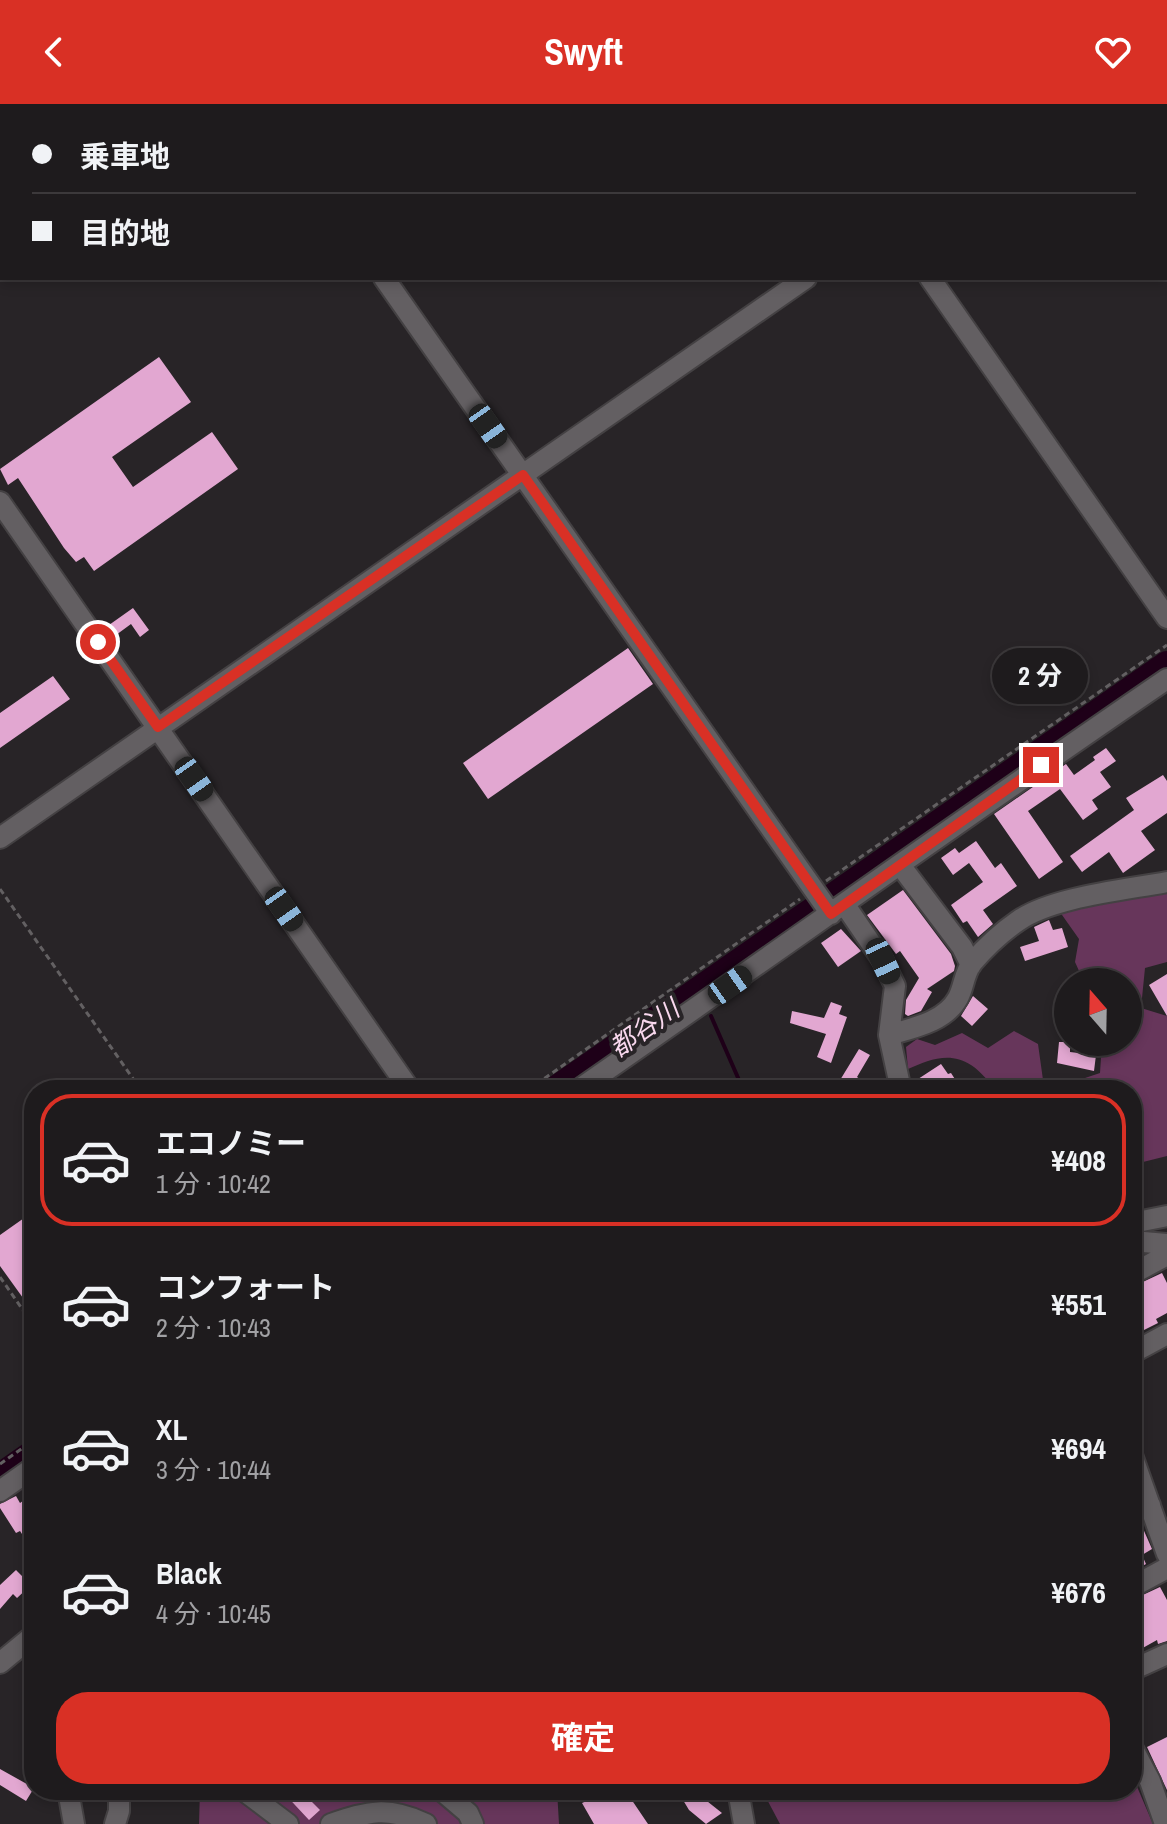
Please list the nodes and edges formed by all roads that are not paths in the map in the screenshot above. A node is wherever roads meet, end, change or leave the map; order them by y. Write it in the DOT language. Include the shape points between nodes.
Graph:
graph roads {
  1 [pos="385,280"];
  2 [pos="803,280"];
  3 [pos="931,280"];
  4 [pos="523,475"];
  5 [pos="0,502"];
  6 [pos="1167,618"];
  7 [pos="1167,679"];
  8 [pos="158,727"];
  9 [pos="0,838"];
  10 [pos="900,865"];
  11 [pos="1167,882"];
  12 [pos="827,904"];
  13 [pos="971,965"];
  14 [pos="889,1035"];
  15 [pos="403,1080"];
  16 [pos="591,1080"];
  17 [pos="899,1080"];
  18 [pos="1167,1216"];
  19 [pos="1142,1221"];
  20 [pos="1142,1242"];
  21 [pos="1167,1244"];
  22 [pos="1167,1255"];
  23 [pos="1142,1269"];
  24 [pos="1167,1334"];
  25 [pos="1142,1348"];
  26 [pos="24,1474"];
  27 [pos="0,1491"];
  28 [pos="1142,1511"];
  29 [pos="1167,1554"];
  30 [pos="1167,1568"];
  31 [pos="1142,1582"];
  32 [pos="24,1648"];
  33 [pos="1167,1654"];
  34 [pos="0,1663"];
  35 [pos="1142,1665"];
  36 [pos="1142,1766"];
  37 [pos="70,1800"];
  38 [pos="119,1800"];
  39 [pos="256,1800"];
  40 [pos="453,1800"];
  41 [pos="740,1800"];
  42 [pos="74,1824"];
  43 [pos="115,1824"];
  44 [pos="288,1824"];
  45 [pos="331,1824"];
  46 [pos="426,1824"];
  47 [pos="473,1824"];
  48 [pos="744,1824"];
  49 [pos="1165,1824"];
  1 -- 4 [label="street"];
  2 -- 4 [label="street"];
  3 -- 6 [label="street"];
  4 -- 8 [label="street"];
  4 -- 12 [label="street"];
  5 -- 8 [label="street"];
  7 -- 10 [label="street"];
  8 -- 9 [label="street"];
  8 -- 15 [label="street"];
  10 -- 12 [label="street"];
  10 -- 13 [label="street"];
  11 -- 13 [label="street" via="1035,910"];
  12 -- 14 [label="street" via="883,961 895,986"];
  12 -- 16 [label="street"];
  13 -- 14 [label="street" via="957,999 942,1015"];
  14 -- 17 [label="street"];
  18 -- 19 [label="street"];
  20 -- 21 [label="street"];
  22 -- 23 [label="street"];
  24 -- 25 [label="street"];
  26 -- 27 [label="street"];
  28 -- 29 [label="street"];
  30 -- 31 [label="street"];
  32 -- 34 [label="street"];
  33 -- 35 [label="street"];
  36 -- 49 [label="street"];
  37 -- 42 [label="street"];
  38 -- 43 [label="street"];
  39 -- 44 [label="street"];
  40 -- 47 [label="street"];
  41 -- 48 [label="street"];
  45 -- 46 [label="street" via="364,1812 386,1811"];
}
